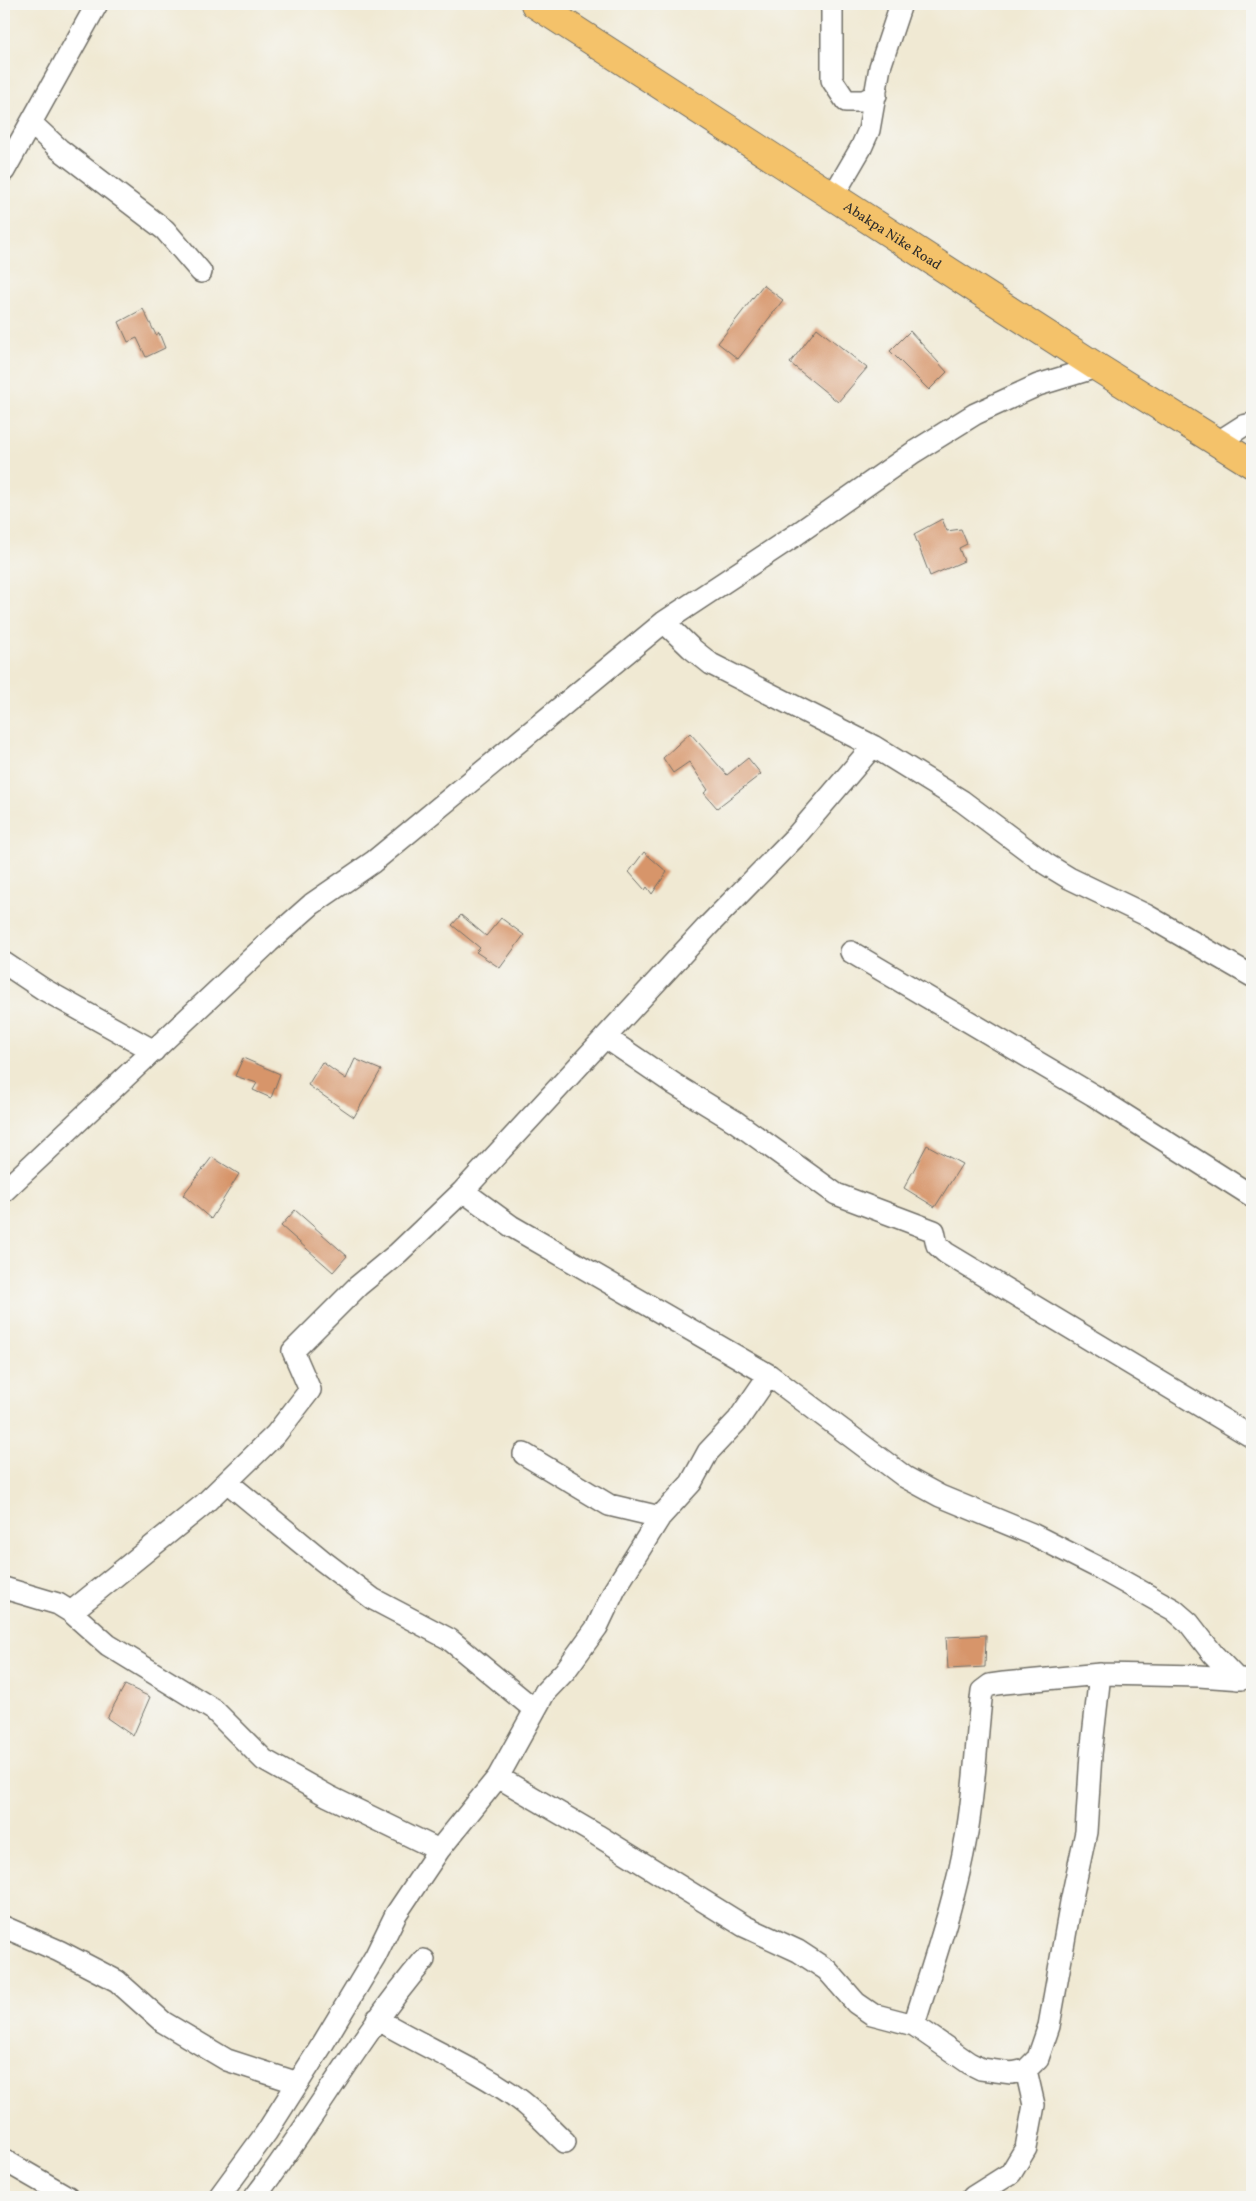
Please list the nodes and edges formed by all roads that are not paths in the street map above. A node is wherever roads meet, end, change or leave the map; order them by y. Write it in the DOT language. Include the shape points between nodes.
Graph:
graph roads {
  1 [pos="97,4"];
  2 [pos="535,4"];
  3 [pos="832,4"];
  4 [pos="901,4"];
  5 [pos="876,95"];
  6 [pos="31,123"];
  7 [pos="4,171"];
  8 [pos="833,196"];
  9 [pos="201,272"];
  10 [pos="1097,367"];
  11 [pos="1252,424"];
  12 [pos="1218,442"];
  13 [pos="1252,464"];
  14 [pos="664,622"];
  15 [pos="873,746"];
  16 [pos="851,952"];
  17 [pos="4,963"];
  18 [pos="1252,976"];
  19 [pos="605,1037"];
  20 [pos="154,1052"];
  21 [pos="463,1191"];
  22 [pos="4,1192"];
  23 [pos="1252,1196"];
  24 [pos="769,1375"];
  25 [pos="1252,1436"];
  26 [pos="524,1454"];
  27 [pos="227,1482"];
  28 [pos="660,1517"];
  29 [pos="4,1588"];
  30 [pos="71,1612"];
  31 [pos="1100,1674"];
  32 [pos="1245,1680"];
  33 [pos="535,1710"];
  34 [pos="498,1777"];
  35 [pos="439,1850"];
  36 [pos="4,1927"];
  37 [pos="424,1960"];
  38 [pos="378,2019"];
  39 [pos="914,2025"];
  40 [pos="1026,2070"];
  41 [pos="298,2082"];
  42 [pos="565,2142"];
  43 [pos="4,2160"];
  44 [pos="68,2197"];
  45 [pos="219,2197"];
  46 [pos="255,2197"];
  47 [pos="973,2197"];
  1 -- 6 [label="street"];
  2 -- 8 [label="main road, Abakpa Nike Road"];
  3 -- 5 [label="street" via="832,80 846,101 864,101"];
  4 -- 5 [label="street" via="880,67"];
  5 -- 8 [label="street" via="869,130"];
  6 -- 7 [label="street"];
  6 -- 9 [label="street" via="59,149 166,230"];
  8 -- 10 [label="main road, Abakpa Nike Road"];
  10 -- 12 [label="main road, Abakpa Nike Road"];
  10 -- 14 [label="street" via="1038,385 975,414"];
  11 -- 12 [label="street" via="1242,426"];
  12 -- 13 [label="main road, Abakpa Nike Road"];
  14 -- 15 [label="street" via="711,664"];
  14 -- 20 [label="street" via="373,862 312,904"];
  15 -- 18 [label="street" via="962,801 1069,878 1146,915"];
  15 -- 19 [label="street" via="797,835"];
  16 -- 23 [label="street" via="1092,1095"];
  17 -- 20 [label="street"];
  19 -- 21 [label="street"];
  19 -- 25 [label="street" via="736,1122 836,1194 934,1231 937,1245 946,1253"];
  20 -- 22 [label="street"];
  21 -- 24 [label="street" via="511,1226"];
  21 -- 27 [label="street" via="358,1286 293,1351 310,1390 276,1434"];
  24 -- 28 [label="street" via="738,1420 708,1452 691,1483"];
  24 -- 32 [label="street" via="905,1477 940,1496 1032,1534 1174,1610 1189,1623 1213,1654"];
  26 -- 28 [label="street" via="609,1505"];
  27 -- 30 [label="street"];
  27 -- 33 [label="street" via="373,1599 449,1640"];
  28 -- 33 [label="street" via="615,1589 597,1626 565,1671 551,1684"];
  29 -- 30 [label="street" via="58,1604"];
  30 -- 35 [label="street" via="108,1645 214,1710 264,1760 328,1796"];
  31 -- 32 [label="street"];
  31 -- 39 [label="street" via="990,1685 982,1691 966,1839 951,1903"];
  31 -- 40 [label="street" via="1086,1832 1049,2026 1038,2058"];
  33 -- 34 [label="street"];
  34 -- 35 [label="street"];
  34 -- 39 [label="street" via="744,1926 805,1956 827,1970 856,2003 872,2014"];
  35 -- 41 [label="street" via="396,1914 375,1957"];
  36 -- 41 [label="street" via="60,1951 117,1982 163,2022 227,2060"];
  37 -- 38 [label="street"];
  38 -- 42 [label="street" via="521,2101"];
  38 -- 46 [label="street" via="315,2115"];
  39 -- 40 [label="street" via="981,2069"];
  40 -- 47 [label="street" via="1034,2105 1026,2148 1011,2174"];
  41 -- 45 [label="street" via="266,2133"];
  43 -- 44 [label="street"];
}
